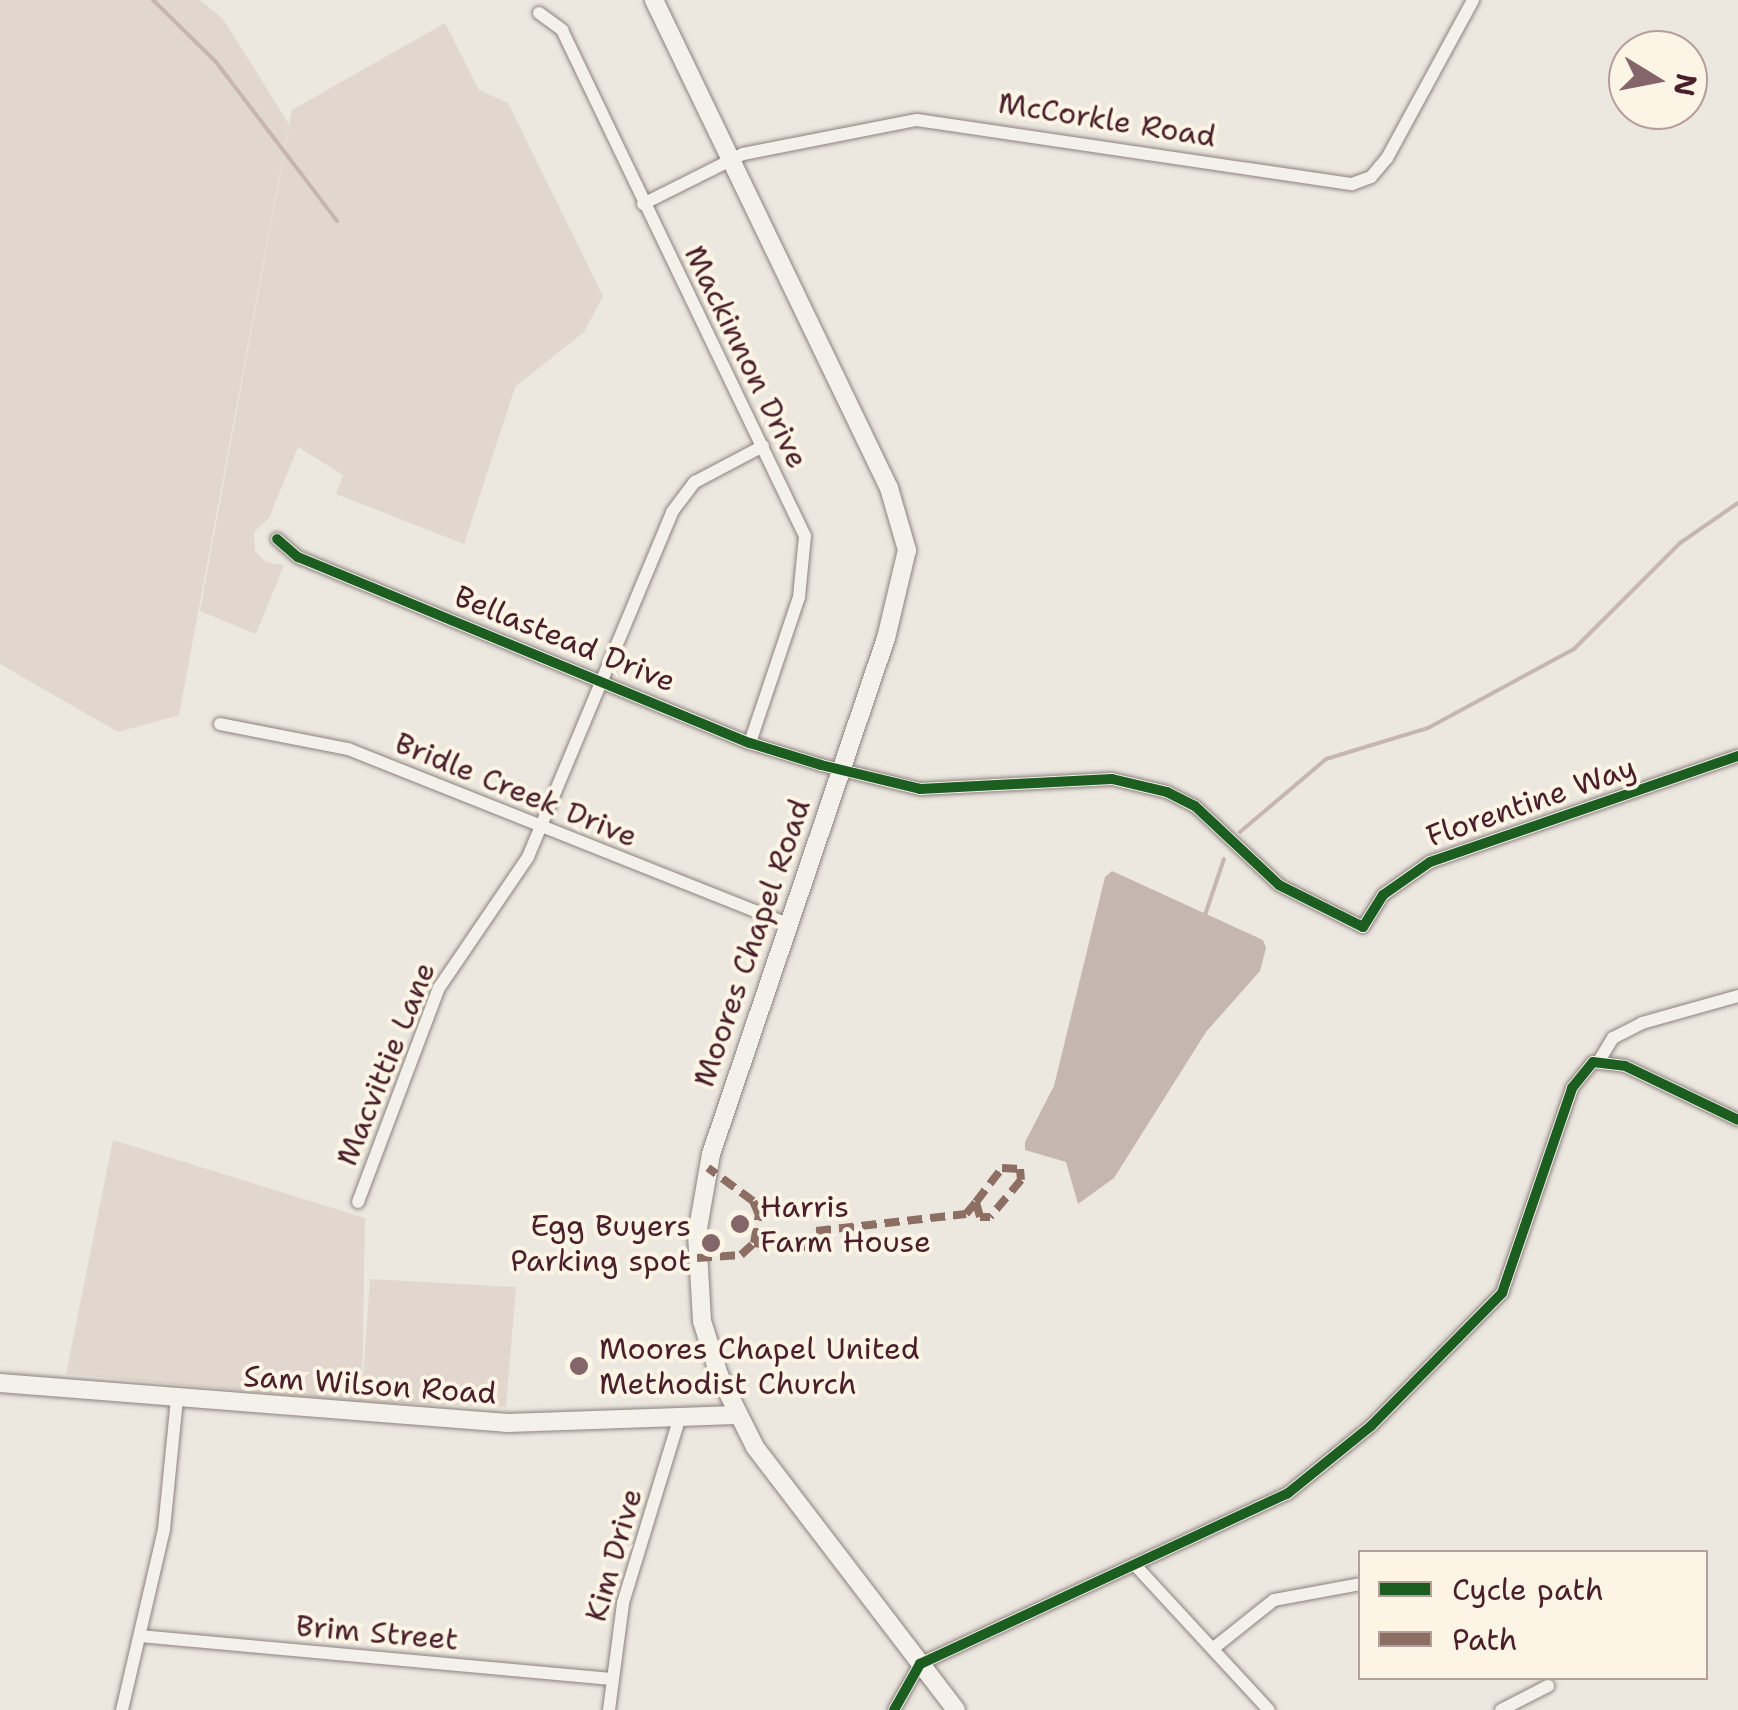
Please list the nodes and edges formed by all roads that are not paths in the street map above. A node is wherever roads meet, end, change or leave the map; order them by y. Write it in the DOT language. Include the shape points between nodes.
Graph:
graph roads {
  1 [pos="654,0"];
  2 [pos="1473,0"];
  3 [pos="540,13"];
  4 [pos="730,159"];
  5 [pos="643,204"];
  6 [pos="762,446"];
  7 [pos="278,539"];
  8 [pos="602,681"];
  9 [pos="220,724"];
  10 [pos="750,743"];
  11 [pos="1738,756"];
  12 [pos="841,770"];
  13 [pos="540,827"];
  14 [pos="788,924"];
  15 [pos="1363,928"];
  16 [pos="1738,996"];
  17 [pos="1599,1061"];
  18 [pos="1738,1120"];
  19 [pos="358,1202"];
  20 [pos="0,1383"];
  21 [pos="177,1398"];
  22 [pos="736,1414"];
  23 [pos="680,1417"];
  24 [pos="1135,1565"];
  25 [pos="1358,1584"];
  26 [pos="140,1636"];
  27 [pos="1215,1647"];
  28 [pos="920,1664"];
  29 [pos="611,1679"];
  30 [pos="1548,1686"];
  31 [pos="122,1710"];
  32 [pos="609,1710"];
  33 [pos="894,1710"];
  34 [pos="956,1710"];
  35 [pos="1269,1710"];
  36 [pos="1501,1710"];
  1 -- 4 [label="main road, Moores Chapel Road"];
  2 -- 4 [label="street, McCorkle Road" via="1387,158 1371,177 1352,184 941,120 886,123"];
  3 -- 5 [label="street, Mackinnon Drive" via="562,30"];
  4 -- 5 [label="street, McCorkle Road"];
  4 -- 12 [label="main road, Moores Chapel Road" via="906,536 903,583"];
  5 -- 6 [label="street, Mackinnon Drive"];
  6 -- 8 [label="street, Macvittie Lane" via="708,472 678,500"];
  6 -- 10 [label="street, Mackinnon Drive" via="808,553"];
  7 -- 8 [label="street, Bellastead Drive" via="298,558"];
  8 -- 10 [label="street, Bellastead Drive"];
  8 -- 13 [label="street, Macvittie Lane"];
  9 -- 13 [label="street, Bridle Creek Drive" via="348,749"];
  10 -- 12 [label="street, Bellastead Drive"];
  11 -- 15 [label="street, Florentine Way" via="1430,862 1383,895"];
  12 -- 14 [label="main road, Moores Chapel Road"];
  12 -- 15 [label="street, Bellastead Drive" via="889,784 952,790 1051,780 1140,783 1194,806 1279,885"];
  13 -- 14 [label="street, Bridle Creek Drive"];
  13 -- 19 [label="street, Macvittie Lane" via="522,868 445,976"];
  14 -- 22 [label="main road, Moores Chapel Road" via="711,1154 697,1234 702,1321"];
  16 -- 17 [label="street" via="1612,1038"];
  17 -- 18 [label="street" via="1625,1066"];
  17 -- 24 [label="street" via="1572,1088 1502,1294 1320,1471 1288,1494"];
  20 -- 21 [label="main road, Sam Wilson Road"];
  21 -- 23 [label="main road, Sam Wilson Road" via="508,1423"];
  21 -- 26 [label="street" via="164,1529"];
  22 -- 23 [label="main road, Sam Wilson Road"];
  22 -- 28 [label="main road, Moores Chapel Road"];
  23 -- 29 [label="street, Kim Drive" via="630,1572"];
  24 -- 27 [label="street"];
  24 -- 28 [label="street"];
  25 -- 27 [label="street" via="1274,1600"];
  26 -- 29 [label="street, Brim Street"];
  26 -- 31 [label="street"];
  27 -- 35 [label="street"];
  28 -- 33 [label="street"];
  28 -- 34 [label="main road, Moores Chapel Road"];
  29 -- 32 [label="street, Kim Drive"];
  30 -- 36 [label="street"];
}
